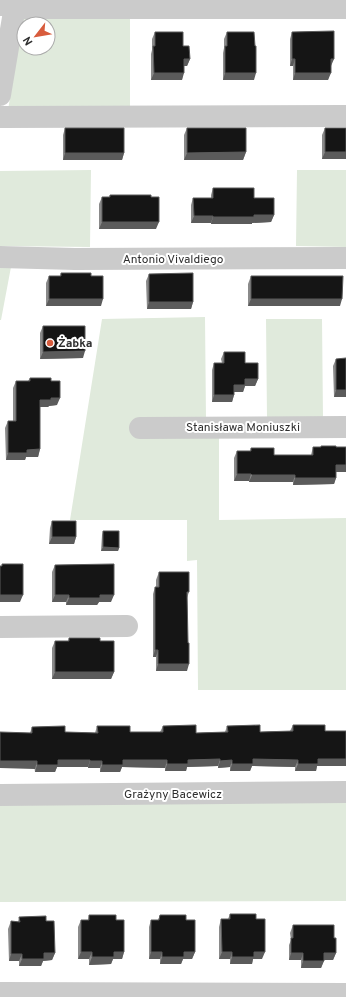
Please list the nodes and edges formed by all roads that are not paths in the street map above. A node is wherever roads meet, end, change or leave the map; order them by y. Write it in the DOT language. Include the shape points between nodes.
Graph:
graph roads {
  1 [pos="10,5"];
  2 [pos="346,8"];
  3 [pos="0,95"];
  4 [pos="346,116"];
  5 [pos="0,117"];
  6 [pos="0,257"];
  7 [pos="346,258"];
  8 [pos="346,427"];
  9 [pos="140,428"];
  10 [pos="127,626"];
  11 [pos="0,627"];
  12 [pos="346,792"];
  13 [pos="0,795"];
  14 [pos="0,993"];
  15 [pos="346,994"];
  1 -- 2 [label="street"];
  1 -- 3 [label="street"];
  4 -- 5 [label="street"];
  6 -- 7 [label="street, Antonio Vivaldiego"];
  8 -- 9 [label="street, Stanisława Moniuszki"];
  10 -- 11 [label="street"];
  12 -- 13 [label="street, Grażyny Bacewicz"];
  14 -- 15 [label="street"];
}
